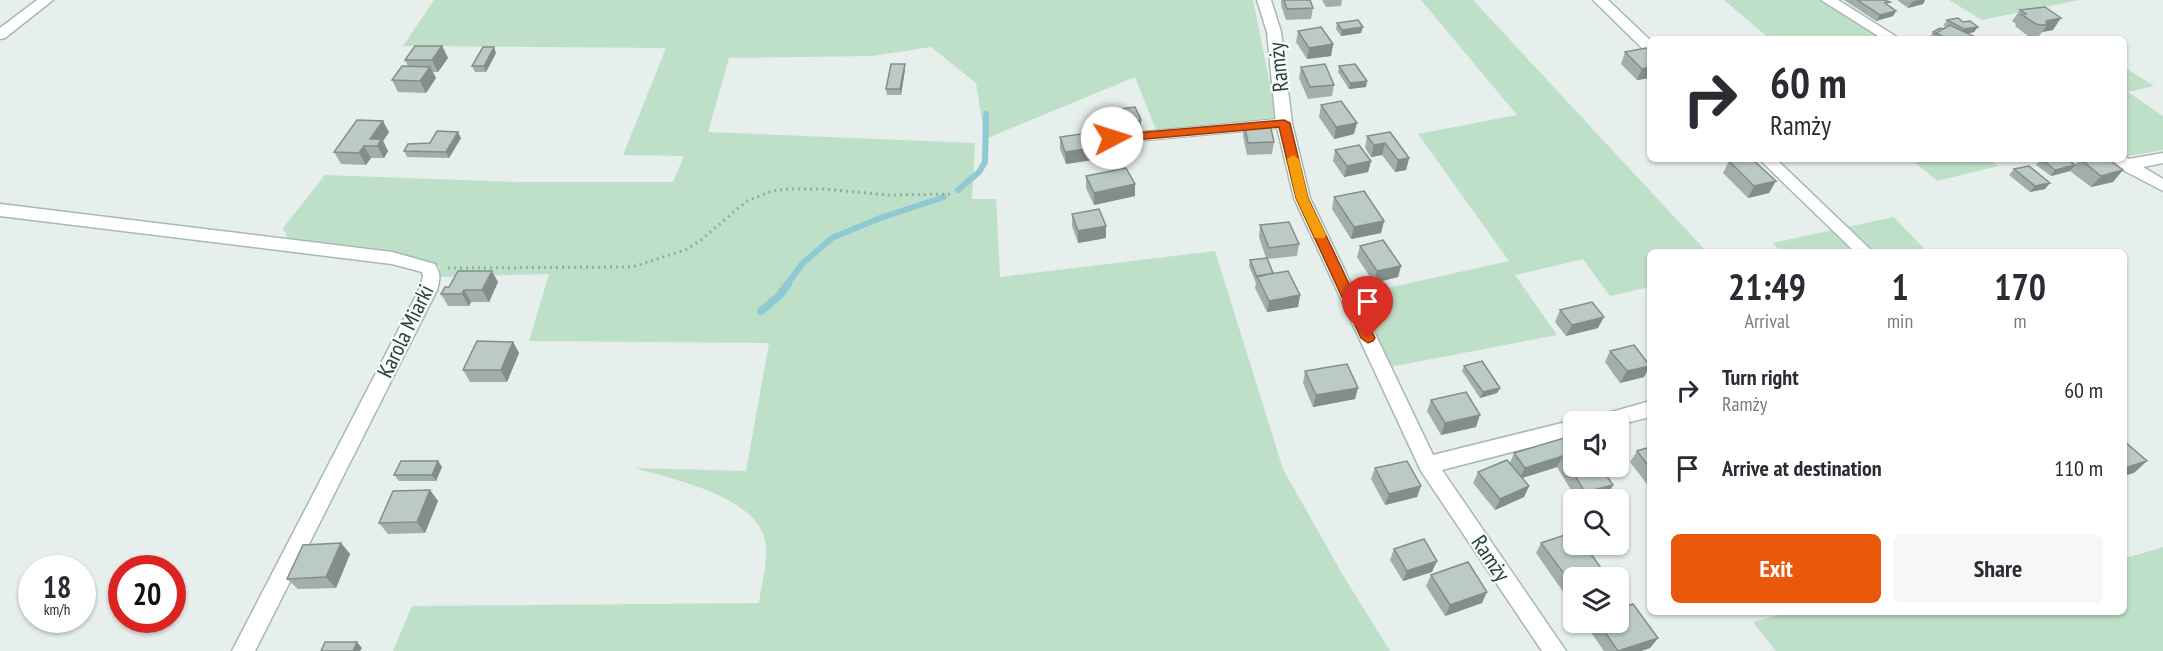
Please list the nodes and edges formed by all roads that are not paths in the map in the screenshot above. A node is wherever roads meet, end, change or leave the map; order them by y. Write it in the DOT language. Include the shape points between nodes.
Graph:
graph roads {
  1 [pos="46,0"];
  2 [pos="1264,0"];
  3 [pos="1600,0"];
  4 [pos="1828,0"];
  5 [pos="0,35"];
  6 [pos="1888,36"];
  7 [pos="1647,45"];
  8 [pos="1284,123"];
  9 [pos="1112,138"];
  10 [pos="2163,158"];
  11 [pos="1770,162"];
  12 [pos="2122,162"];
  13 [pos="2127,162"];
  14 [pos="2163,186"];
  15 [pos="0,210"];
  16 [pos="1862,249"];
  17 [pos="1647,410"];
  18 [pos="1629,415"];
  19 [pos="1563,431"];
  20 [pos="1428,465"];
  21 [pos="243,651"];
  22 [pos="1555,651"];
  1 -- 5 [label="street"];
  2 -- 8 [label="street, Ramży" via="1274,32"];
  3 -- 7 [label="street"];
  4 -- 6 [label="street"];
  8 -- 9 [label="lane"];
  8 -- 20 [label="street, Ramży" via="1302,198"];
  10 -- 13 [label="street"];
  11 -- 16 [label="street"];
  12 -- 14 [label="street"];
  15 -- 21 [label="street, Karola Miarki" via="392,258 429,268 432,277 428,290"];
  17 -- 18 [label="street"];
  19 -- 20 [label="street"];
  20 -- 22 [label="street, Ramży"];
}
